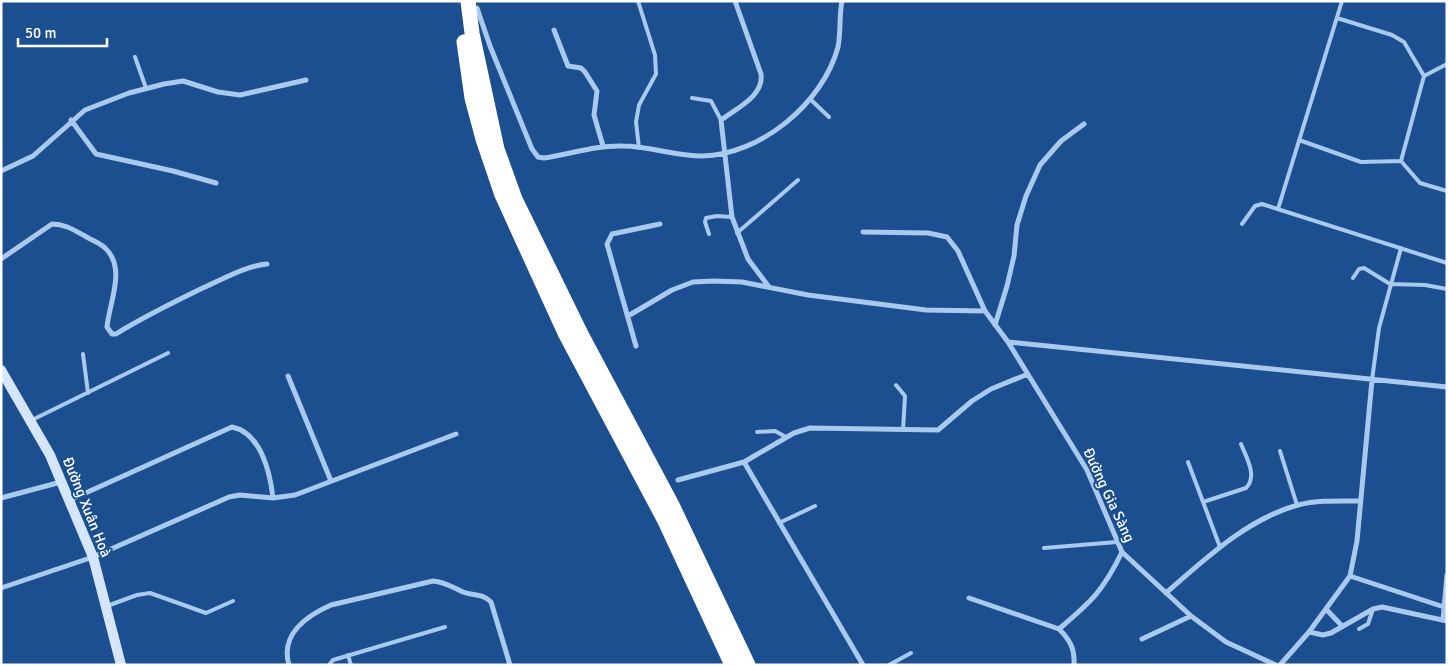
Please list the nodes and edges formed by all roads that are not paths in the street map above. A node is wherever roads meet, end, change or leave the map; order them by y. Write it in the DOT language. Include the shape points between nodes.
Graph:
graph roads {
  1 [pos="458,1"];
  2 [pos="638,1"];
  3 [pos="735,1"];
  4 [pos="842,1"];
  5 [pos="1342,1"];
  6 [pos="473,4"];
  7 [pos="1337,18"];
  8 [pos="554,30"];
  9 [pos="135,57"];
  10 [pos="1447,64"];
  11 [pos="1424,76"];
  12 [pos="306,80"];
  13 [pos="146,88"];
  14 [pos="692,98"];
  15 [pos="810,99"];
  16 [pos="829,118"];
  17 [pos="71,120"];
  18 [pos="721,120"];
  19 [pos="1084,124"];
  20 [pos="1299,140"];
  21 [pos="603,146"];
  22 [pos="639,148"];
  23 [pos="725,154"];
  24 [pos="1401,161"];
  25 [pos="1,171"];
  26 [pos="798,180"];
  27 [pos="216,183"];
  28 [pos="1447,191"];
  29 [pos="1278,209"];
  30 [pos="732,218"];
  31 [pos="660,224"];
  32 [pos="1242,224"];
  33 [pos="863,232"];
  34 [pos="737,233"];
  35 [pos="709,234"];
  36 [pos="1401,248"];
  37 [pos="1,259"];
  38 [pos="1447,262"];
  39 [pos="267,264"];
  40 [pos="1353,278"];
  41 [pos="1390,284"];
  42 [pos="769,287"];
  43 [pos="1447,289"];
  44 [pos="985,311"];
  45 [pos="628,316"];
  46 [pos="995,325"];
  47 [pos="1008,342"];
  48 [pos="636,346"];
  49 [pos="168,353"];
  50 [pos="83,354"];
  51 [pos="1,370"];
  52 [pos="1028,374"];
  53 [pos="288,376"];
  54 [pos="1372,380"];
  55 [pos="896,384"];
  56 [pos="1447,387"];
  57 [pos="88,393"];
  58 [pos="30,421"];
  59 [pos="903,430"];
  60 [pos="757,432"];
  61 [pos="456,434"];
  62 [pos="786,437"];
  63 [pos="1242,444"];
  64 [pos="1280,452"];
  65 [pos="744,462"];
  66 [pos="1188,462"];
  67 [pos="678,480"];
  68 [pos="331,481"];
  69 [pos="62,482"];
  70 [pos="1,498"];
  71 [pos="273,498"];
  72 [pos="70,500"];
  73 [pos="1359,501"];
  74 [pos="1203,502"];
  75 [pos="815,506"];
  76 [pos="1297,506"];
  77 [pos="779,523"];
  78 [pos="1117,542"];
  79 [pos="1220,547"];
  80 [pos="1044,548"];
  81 [pos="1122,552"];
  82 [pos="93,557"];
  83 [pos="1447,575"];
  84 [pos="1350,576"];
  85 [pos="1,588"];
  86 [pos="1166,593"];
  87 [pos="970,598"];
  88 [pos="233,601"];
  89 [pos="107,606"];
  90 [pos="1444,607"];
  91 [pos="1326,609"];
  92 [pos="1373,609"];
  93 [pos="1191,616"];
  94 [pos="1445,621"];
  95 [pos="1342,626"];
  96 [pos="445,628"];
  97 [pos="1058,629"];
  98 [pos="1359,629"];
  99 [pos="1309,632"];
  100 [pos="1142,639"];
  101 [pos="912,653"];
  102 [pos="348,655"];
  103 [pos="121,665"];
  104 [pos="288,665"];
  105 [pos="329,665"];
  106 [pos="351,665"];
  107 [pos="510,665"];
  108 [pos="732,665"];
  109 [pos="748,665"];
  110 [pos="863,665"];
  111 [pos="889,665"];
  112 [pos="1074,665"];
  113 [pos="1276,665"];
  114 [pos="1280,665"];
  1 -- 108 [label="highway" via="472,98 482,139 502,195 565,333 665,521"];
  2 -- 22 [label="lane" via="655,55 656,74 639,105 636,122"];
  3 -- 18 [label="street" via="762,84 759,91"];
  4 -- 15 [label="street" via="838,46 827,75"];
  5 -- 7 [label="lane"];
  6 -- 21 [label="street" via="538,157 565,155"];
  6 -- 109 [label="highway" via="472,33 497,149 515,199 581,334 672,505"];
  7 -- 11 [label="lane" via="1392,35 1404,42"];
  7 -- 20 [label="lane"];
  8 -- 21 [label="street" via="568,66 581,68 597,91 594,115"];
  9 -- 13 [label="lane"];
  10 -- 11 [label="lane"];
  11 -- 24 [label="lane"];
  12 -- 13 [label="street" via="240,95 183,81"];
  13 -- 17 [label="street" via="85,110"];
  14 -- 18 [label="lane" via="715,105"];
  15 -- 16 [label="lane"];
  15 -- 23 [label="street" via="788,122"];
  17 -- 25 [label="street" via="33,156"];
  17 -- 27 [label="street" via="96,154"];
  18 -- 23 [label="street"];
  19 -- 46 [label="street" via="1061,142 1040,165 1026,196 1017,225 1007,286"];
  20 -- 24 [label="lane" via="1361,162"];
  20 -- 29 [label="lane"];
  21 -- 22 [label="street"];
  22 -- 23 [label="street" via="678,155"];
  23 -- 30 [label="street"];
  24 -- 28 [label="lane" via="1420,183"];
  26 -- 34 [label="lane"];
  29 -- 32 [label="lane" via="1262,204 1255,206"];
  29 -- 36 [label="lane"];
  30 -- 34 [label="street"];
  30 -- 35 [label="lane" via="706,218"];
  31 -- 45 [label="street" via="612,234 608,239"];
  33 -- 44 [label="street, Đường Gia Sàng" via="928,233 948,238 958,251"];
  34 -- 42 [label="street" via="748,259"];
  36 -- 38 [label="lane"];
  36 -- 41 [label="lane"];
  37 -- 39 [label="street" via="52,224 71,228 104,247 117,276 108,327 112,334 219,280 256,265"];
  40 -- 41 [label="lane" via="1359,269 1364,268"];
  41 -- 43 [label="lane"];
  41 -- 54 [label="lane" via="1379,328"];
  42 -- 44 [label="street" via="918,309"];
  42 -- 45 [label="street" via="742,282 693,282 672,290"];
  44 -- 46 [label="street, Đường Gia Sàng"];
  45 -- 48 [label="street"];
  46 -- 47 [label="street, Đường Gia Sàng"];
  47 -- 52 [label="street, Đường Gia Sàng"];
  47 -- 54 [label="street"];
  49 -- 57 [label="lane"];
  50 -- 57 [label="lane"];
  51 -- 58 [label="street, Đường Xuân Hoà"];
  52 -- 59 [label="street" via="991,388 938,430"];
  52 -- 78 [label="street, Đường Gia Sàng" via="1086,470"];
  53 -- 68 [label="street"];
  54 -- 56 [label="street"];
  54 -- 73 [label="street"];
  55 -- 59 [label="lane" via="905,396"];
  57 -- 58 [label="lane"];
  58 -- 69 [label="street, Đường Xuân Hoà"];
  59 -- 62 [label="street" via="810,428"];
  60 -- 62 [label="lane" via="775,431"];
  61 -- 68 [label="street"];
  62 -- 65 [label="street"];
  63 -- 74 [label="lane" via="1252,475 1251,483 1246,488"];
  64 -- 76 [label="lane"];
  65 -- 67 [label="street"];
  65 -- 77 [label="street"];
  66 -- 74 [label="lane"];
  68 -- 71 [label="street" via="295,495"];
  69 -- 70 [label="street"];
  69 -- 72 [label="street, Đường Xuân Hoà"];
  71 -- 72 [label="street" via="267,468 252,437 232,427"];
  71 -- 82 [label="street" via="228,497"];
  72 -- 82 [label="street, Đường Xuân Hoà"];
  73 -- 76 [label="street" via="1321,501"];
  73 -- 84 [label="street"];
  74 -- 79 [label="lane"];
  75 -- 77 [label="lane"];
  76 -- 79 [label="street" via="1263,520"];
  77 -- 110 [label="street"];
  78 -- 80 [label="lane"];
  78 -- 81 [label="street, Đường Gia Sàng"];
  79 -- 86 [label="street"];
  81 -- 86 [label="street, Đường Gia Sàng"];
  81 -- 97 [label="street" via="1097,596"];
  82 -- 85 [label="street"];
  82 -- 89 [label="street, Đường Xuân Hoà"];
  83 -- 90 [label="street"];
  84 -- 90 [label="street"];
  84 -- 91 [label="street"];
  86 -- 93 [label="street, Đường Gia Sàng"];
  87 -- 97 [label="street"];
  88 -- 89 [label="lane" via="206,613 150,593"];
  89 -- 103 [label="street, Đường Xuân Hoà"];
  90 -- 94 [label="street"];
  91 -- 95 [label="street"];
  91 -- 99 [label="street"];
  92 -- 94 [label="street" via="1394,608"];
  92 -- 95 [label="street"];
  92 -- 98 [label="lane" via="1368,624"];
  93 -- 100 [label="street"];
  93 -- 113 [label="street, Đường Gia Sàng" via="1226,642"];
  95 -- 99 [label="street" via="1323,634"];
  96 -- 102 [label="lane"];
  97 -- 112 [label="street" via="1069,639"];
  99 -- 114 [label="street"];
  101 -- 111 [label="lane"];
  102 -- 105 [label="lane" via="333,660"];
  102 -- 106 [label="lane"];
  104 -- 107 [label="street" via="286,644 291,635 318,611 331,605 433,581 485,596 491,602"];
}
